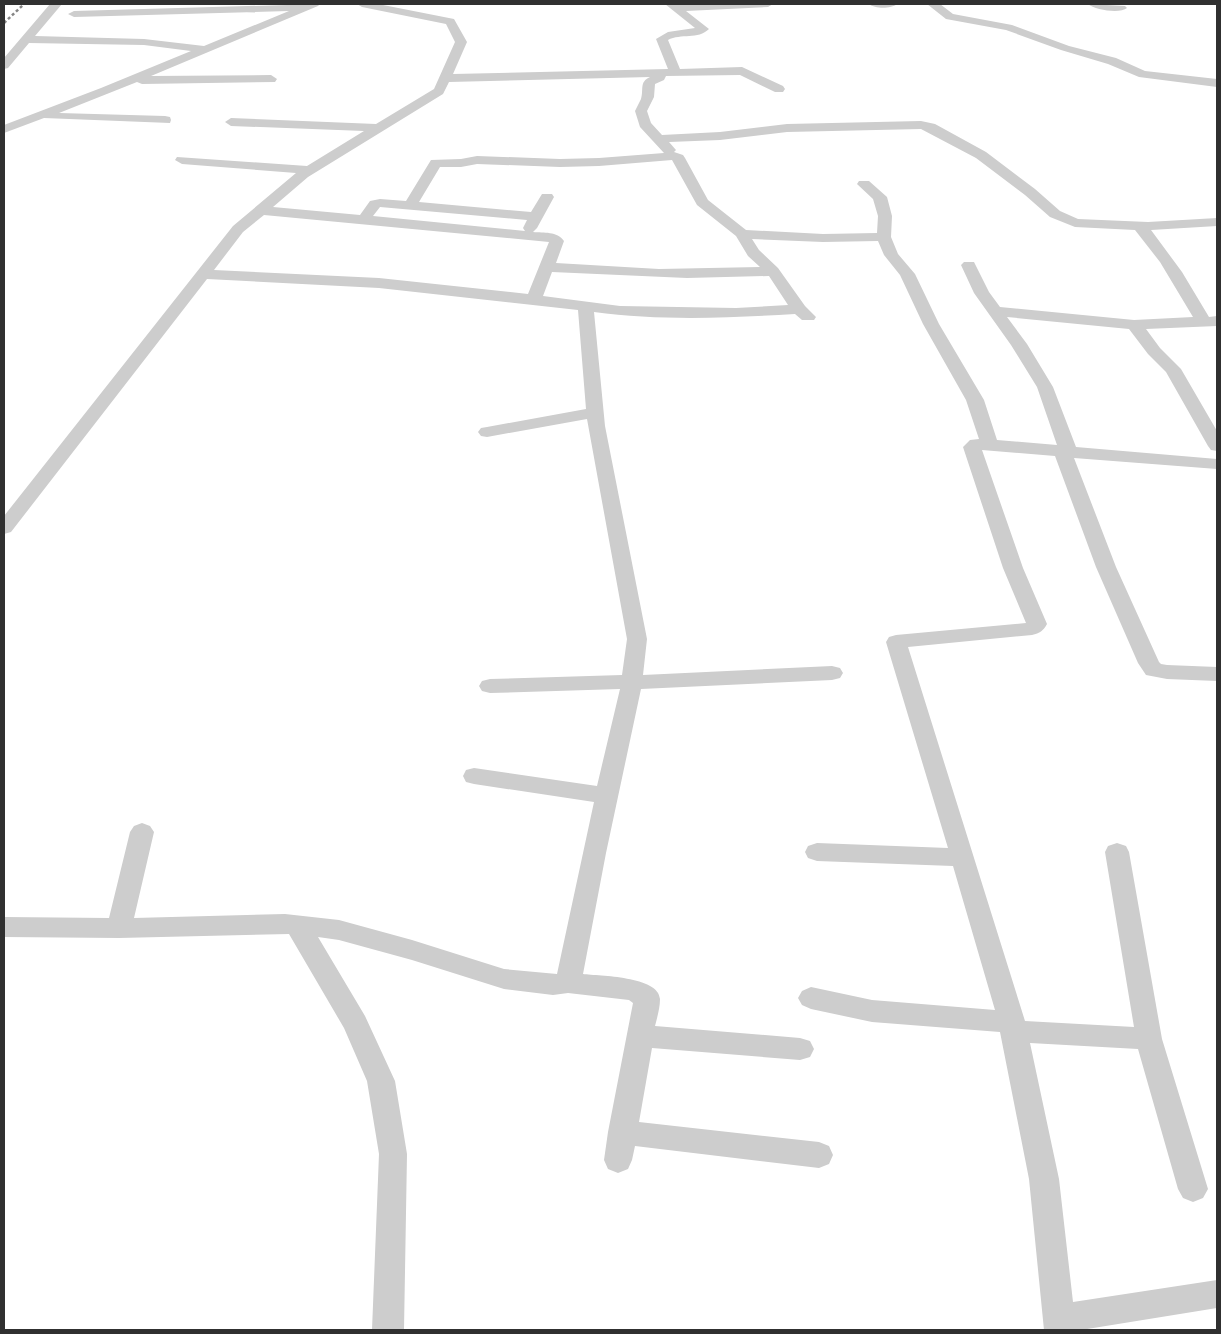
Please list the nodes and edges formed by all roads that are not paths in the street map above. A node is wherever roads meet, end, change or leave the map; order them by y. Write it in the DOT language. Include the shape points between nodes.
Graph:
graph roads {
  1 [pos="56,4"];
  2 [pos="362,4"];
  3 [pos="768,4"];
  4 [pos="874,4"];
  5 [pos="891,4"];
  6 [pos="933,4"];
  7 [pos="1094,4"];
  8 [pos="310,6"];
  9 [pos="673,6"];
  10 [pos="1121,8"];
  11 [pos="74,14"];
  12 [pos="28,39"];
  13 [pos="206,50"];
  14 [pos="4,65"];
  15 [pos="675,72"];
  16 [pos="658,73"];
  17 [pos="446,78"];
  18 [pos="132,80"];
  19 [pos="271,80"];
  20 [pos="1217,83"];
  21 [pos="779,89"];
  22 [pos="42,116"];
  23 [pos="165,120"];
  24 [pos="231,122"];
  25 [pos="380,128"];
  26 [pos="4,129"];
  27 [pos="660,138"];
  28 [pos="674,156"];
  29 [pos="182,160"];
  30 [pos="309,170"];
  31 [pos="864,184"];
  32 [pos="547,197"];
  33 [pos="410,206"];
  34 [pos="260,210"];
  35 [pos="536,217"];
  36 [pos="363,221"];
  37 [pos="1217,222"];
  38 [pos="1139,226"];
  39 [pos="742,234"];
  40 [pos="527,235"];
  41 [pos="884,238"];
  42 [pos="969,265"];
  43 [pos="546,267"];
  44 [pos="773,271"];
  45 [pos="202,274"];
  46 [pos="534,299"];
  47 [pos="586,306"];
  48 [pos="995,311"];
  49 [pos="1211,322"];
  50 [pos="1134,325"];
  51 [pos="594,413"];
  52 [pos="487,432"];
  53 [pos="990,446"];
  54 [pos="1217,446"];
  55 [pos="1066,452"];
  56 [pos="1217,464"];
  57 [pos="4,528"];
  58 [pos="832,673"];
  59 [pos="1217,674"];
  60 [pos="632,682"];
  61 [pos="490,686"];
  62 [pos="474,776"];
  63 [pos="607,796"];
  64 [pos="142,832"];
  65 [pos="817,852"];
  66 [pos="1117,852"];
  67 [pos="963,857"];
  68 [pos="297,926"];
  69 [pos="4,927"];
  70 [pos="119,928"];
  71 [pos="568,983"];
  72 [pos="811,998"];
  73 [pos="1012,1026"];
  74 [pos="640,1036"];
  75 [pos="1149,1038"];
  76 [pos="800,1049"];
  77 [pos="622,1132"];
  78 [pos="819,1155"];
  79 [pos="618,1160"];
  80 [pos="1193,1188"];
  81 [pos="1217,1294"];
  82 [pos="1059,1325"];
  83 [pos="388,1330"];
  1 -- 12 [label="street" via="31,31"];
  2 -- 17 [label="street" via="450,21 462,42"];
  3 -- 9 [label="street"];
  4 -- 5 [label="street"];
  6 -- 20 [label="street" via="950,17 1008,28 1143,74"];
  7 -- 10 [label="street"];
  8 -- 11 [label="street"];
  8 -- 13 [label="street"];
  9 -- 15 [label="street" via="703,29 673,33 662,39"];
  12 -- 13 [label="street" via="144,42"];
  12 -- 14 [label="street"];
  13 -- 18 [label="street"];
  15 -- 16 [label="street"];
  15 -- 21 [label="street" via="742,71"];
  16 -- 17 [label="street"];
  16 -- 27 [label="street" via="660,77 649,82 648,97 641,111 645,124"];
  17 -- 25 [label="street" via="439,91"];
  18 -- 19 [label="street"];
  18 -- 22 [label="street"];
  22 -- 23 [label="street"];
  22 -- 26 [label="street"];
  24 -- 25 [label="street"];
  25 -- 30 [label="street"];
  27 -- 28 [label="street"];
  27 -- 38 [label="street" via="720,136 787,128 921,125 981,155 1055,214 1075,222"];
  28 -- 33 [label="street" via="590,162 477,160 436,163"];
  28 -- 39 [label="street" via="702,202"];
  29 -- 30 [label="street"];
  30 -- 34 [label="street"];
  31 -- 41 [label="street" via="880,197 885,216"];
  32 -- 35 [label="street"];
  33 -- 35 [label="street"];
  33 -- 36 [label="street" via="375,204"];
  34 -- 36 [label="street"];
  34 -- 45 [label="street" via="238,229"];
  35 -- 40 [label="street"];
  36 -- 40 [label="street"];
  37 -- 38 [label="street"];
  38 -- 49 [label="street"];
  39 -- 41 [label="street"];
  39 -- 44 [label="street" via="753,253"];
  40 -- 43 [label="street" via="557,241"];
  41 -- 53 [label="street" via="975,400"];
  42 -- 48 [label="street"];
  43 -- 44 [label="street" via="664,275"];
  43 -- 46 [label="street"];
  44 -- 47 [label="street" via="805,314 620,311"];
  45 -- 46 [label="street" via="379,283"];
  45 -- 57 [label="street"];
  46 -- 47 [label="street"];
  47 -- 51 [label="street"];
  48 -- 50 [label="street"];
  48 -- 55 [label="street" via="1045,387"];
  49 -- 50 [label="street"];
  50 -- 54 [label="street" via="1154,352 1173,369"];
  51 -- 52 [label="street"];
  51 -- 60 [label="street" via="637,639"];
  53 -- 55 [label="street"];
  53 -- 67 [label="street" via="976,444 972,447 1013,568 1037,624 1032,629 896,642"];
  55 -- 56 [label="street"];
  55 -- 59 [label="street" via="1106,567 1149,663 1154,670"];
  58 -- 60 [label="street"];
  60 -- 61 [label="street"];
  60 -- 63 [label="street"];
  62 -- 63 [label="street"];
  63 -- 71 [label="street"];
  64 -- 70 [label="street"];
  65 -- 67 [label="street"];
  66 -- 75 [label="street"];
  67 -- 73 [label="street"];
  68 -- 70 [label="street"];
  68 -- 71 [label="street" via="339,930 504,979 553,985"];
  68 -- 83 [label="street" via="356,1024 382,1081 393,1154"];
  69 -- 70 [label="street"];
  71 -- 74 [label="street" via="634,990 647,998"];
  72 -- 73 [label="street" via="872,1011"];
  73 -- 75 [label="street"];
  73 -- 82 [label="street" via="1044,1179"];
  74 -- 76 [label="street"];
  74 -- 77 [label="street"];
  75 -- 80 [label="street"];
  77 -- 78 [label="street"];
  77 -- 79 [label="street"];
  81 -- 82 [label="street"];
}
